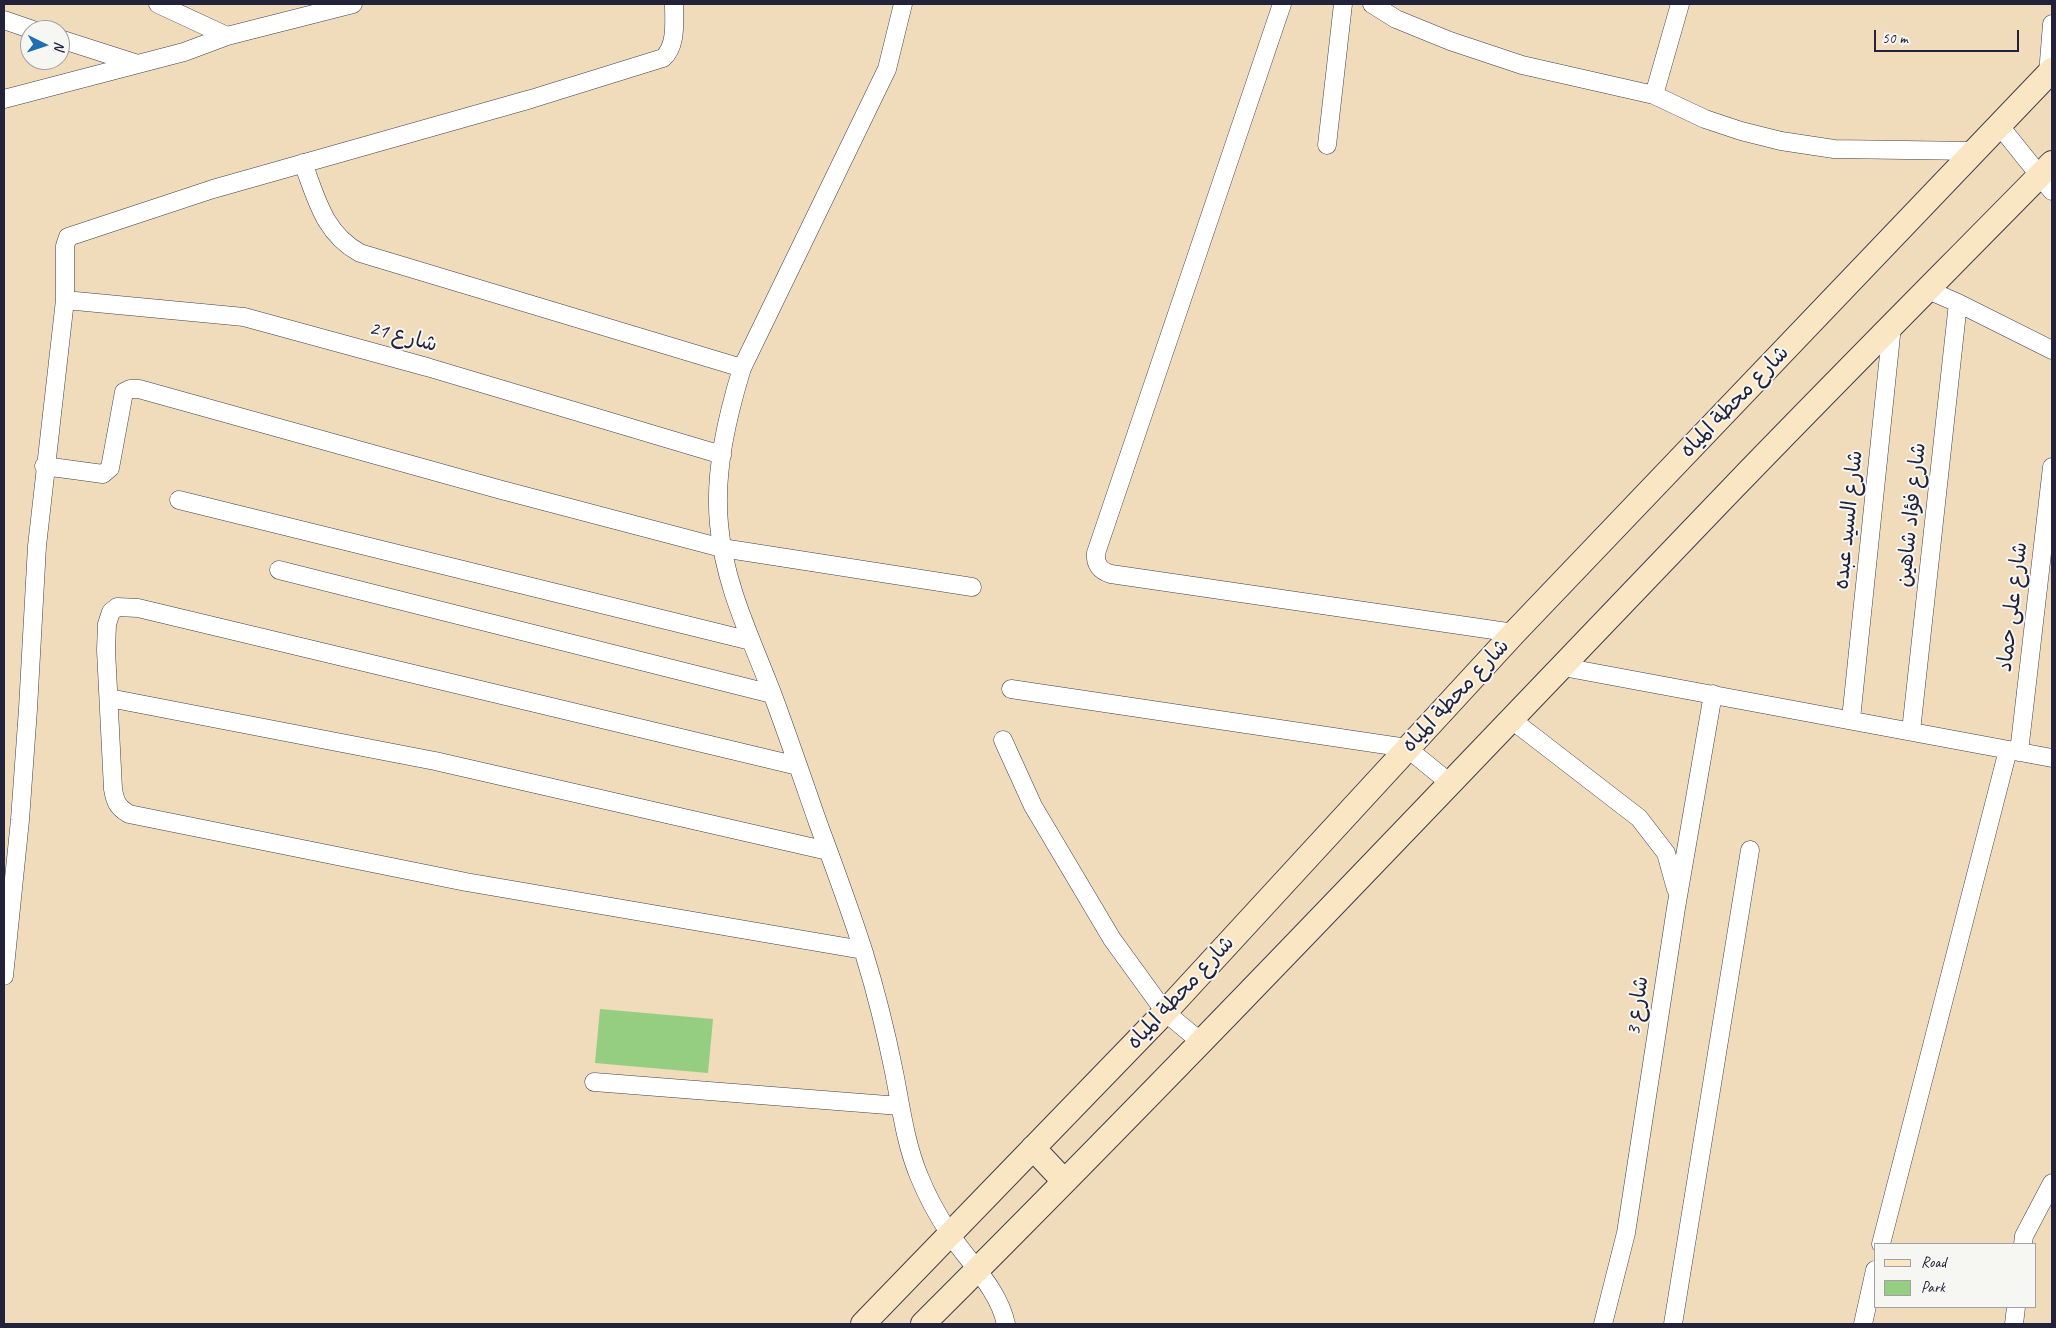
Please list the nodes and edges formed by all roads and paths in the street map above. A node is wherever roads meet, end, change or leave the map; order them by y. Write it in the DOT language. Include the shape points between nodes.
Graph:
graph roads {
  1 [pos="158,4"];
  2 [pos="353,4"];
  3 [pos="674,4"];
  4 [pos="903,4"];
  5 [pos="1282,4"];
  6 [pos="1343,4"];
  7 [pos="1372,4"];
  8 [pos="1680,4"];
  9 [pos="4,20"];
  10 [pos="2052,24"];
  11 [pos="20,25"];
  12 [pos="227,36"];
  13 [pos="70,42"];
  14 [pos="138,64"];
  15 [pos="2050,72"];
  16 [pos="1654,94"];
  17 [pos="4,99"];
  18 [pos="1999,125"];
  19 [pos="1327,145"];
  20 [pos="1975,151"];
  21 [pos="303,164"];
  22 [pos="2048,177"];
  23 [pos="1928,290"];
  24 [pos="65,300"];
  25 [pos="1958,303"];
  26 [pos="1892,326"];
  27 [pos="2052,350"];
  28 [pos="742,368"];
  29 [pos="722,456"];
  30 [pos="44,466"];
  31 [pos="2052,467"];
  32 [pos="179,500"];
  33 [pos="722,548"];
  34 [pos="278,570"];
  35 [pos="972,587"];
  36 [pos="1514,633"];
  37 [pos="751,641"];
  38 [pos="1563,667"];
  39 [pos="1011,689"];
  40 [pos="772,694"];
  41 [pos="1713,694"];
  42 [pos="109,698"];
  43 [pos="1851,719"];
  44 [pos="1512,720"];
  45 [pos="1911,731"];
  46 [pos="1003,740"];
  47 [pos="1408,748"];
  48 [pos="2013,751"];
  49 [pos="2052,758"];
  50 [pos="798,766"];
  51 [pos="1451,784"];
  52 [pos="1750,850"];
  53 [pos="828,851"];
  54 [pos="1676,908"];
  55 [pos="863,950"];
  56 [pos="4,976"];
  57 [pos="1164,1012"];
  58 [pos="1201,1042"];
  59 [pos="594,1082"];
  60 [pos="900,1106"];
  61 [pos="1033,1148"];
  62 [pos="1064,1181"];
  63 [pos="2052,1183"];
  64 [pos="950,1234"];
  65 [pos="1881,1243"];
  66 [pos="2023,1243"];
  67 [pos="977,1270"];
  68 [pos="1874,1274"];
  69 [pos="2016,1308"];
  70 [pos="863,1324"];
  71 [pos="923,1324"];
  72 [pos="1006,1324"];
  73 [pos="1603,1324"];
  74 [pos="1673,1324"];
  75 [pos="1863,1324"];
  76 [pos="2014,1324"];
  1 -- 12 [label="street"];
  2 -- 12 [label="street"];
  3 -- 21 [label="street" via="672,45 663,58"];
  4 -- 28 [label="street" via="887,69"];
  5 -- 36 [label="street" via="1096,553 1098,567 1111,574"];
  6 -- 19 [label="street"];
  7 -- 16 [label="street" via="1396,19 1450,41 1522,65"];
  8 -- 16 [label="street"];
  9 -- 11 [label="street"];
  10 -- 15 [label="street"];
  12 -- 14 [label="street"];
  13 -- 14 [label="street"];
  14 -- 17 [label="street"];
  15 -- 18 [label="street, شارع محطة المياه"];
  16 -- 20 [label="street" via="1705,119 1781,140 1834,149"];
  18 -- 20 [label="street, شارع محطة المياه"];
  18 -- 22 [label="street"];
  20 -- 36 [label="street, شارع محطة المياه"];
  21 -- 24 [label="street" via="213,188 73,234 65,246"];
  21 -- 28 [label="street" via="322,214 334,234 360,253"];
  22 -- 23 [label="street"];
  23 -- 25 [label="street"];
  23 -- 26 [label="street"];
  24 -- 29 [label="street, شارع 21" via="244,317 427,367"];
  24 -- 30 [label="street"];
  25 -- 27 [label="street"];
  25 -- 45 [label="street, شارع فؤاد شاهين"];
  26 -- 38 [label="street"];
  26 -- 43 [label="street, شارع السيد عبده"];
  28 -- 29 [label="street" via="730,406"];
  29 -- 33 [label="street" via="718,499"];
  30 -- 33 [label="street" via="103,474 107,471 124,394 127,390 139,389 470,482"];
  30 -- 56 [label="street" via="36,546 28,709"];
  31 -- 48 [label="street, شارع على حماد"];
  32 -- 37 [label="street"];
  33 -- 35 [label="street"];
  33 -- 37 [label="street" via="736,602"];
  34 -- 40 [label="street"];
  36 -- 47 [label="street, شارع محطة المياه"];
  37 -- 40 [label="street"];
  38 -- 41 [label="street"];
  38 -- 44 [label="street"];
  39 -- 47 [label="street"];
  40 -- 50 [label="street"];
  41 -- 43 [label="street"];
  41 -- 54 [label="street, شارع 3"];
  42 -- 50 [label="street" via="107,624 111,612 117,607 129,606"];
  42 -- 53 [label="street" via="435,761"];
  42 -- 55 [label="street" via="115,801 135,816 466,882"];
  43 -- 45 [label="street"];
  44 -- 51 [label="street"];
  44 -- 54 [label="street" via="1640,818 1666,853 1675,881"];
  45 -- 48 [label="street"];
  46 -- 57 [label="street" via="1033,806 1069,868 1112,939"];
  47 -- 51 [label="street"];
  47 -- 57 [label="street, شارع محطة المياه"];
  48 -- 49 [label="street"];
  48 -- 65 [label="street, شارع على حماد"];
  50 -- 53 [label="street"];
  51 -- 58 [label="street"];
  52 -- 74 [label="street"];
  53 -- 55 [label="street"];
  54 -- 73 [label="street, شارع 3" via="1626,1233"];
  55 -- 60 [label="street" via="881,1010"];
  57 -- 58 [label="street"];
  57 -- 61 [label="street, شارع محطة المياه"];
  58 -- 62 [label="street"];
  59 -- 60 [label="street"];
  60 -- 64 [label="street" via="904,1131 919,1176"];
  61 -- 62 [label="street"];
  61 -- 64 [label="street, شارع محطة المياه"];
  62 -- 67 [label="street"];
  63 -- 66 [label="street"];
  64 -- 67 [label="street"];
  64 -- 70 [label="street, شارع محطة المياه"];
  67 -- 71 [label="street"];
  67 -- 72 [label="street" via="999,1300"];
  68 -- 75 [label="street"];
  69 -- 76 [label="street"];
}
